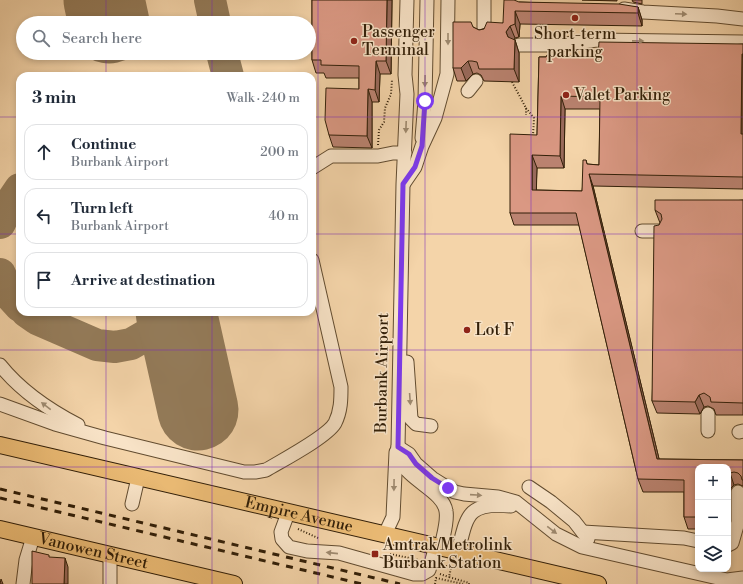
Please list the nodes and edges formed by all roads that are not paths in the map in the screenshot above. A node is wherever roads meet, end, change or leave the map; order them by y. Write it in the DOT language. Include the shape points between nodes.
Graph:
graph roads {
  1 [pos="407,0"];
  2 [pos="427,0"];
  3 [pos="448,0"];
  4 [pos="484,0"];
  5 [pos="624,5"];
  6 [pos="609,9"];
  7 [pos="743,19"];
  8 [pos="484,35"];
  9 [pos="585,42"];
  10 [pos="743,42"];
  11 [pos="519,45"];
  12 [pos="571,52"];
  13 [pos="422,146"];
  14 [pos="405,153"];
  15 [pos="316,165"];
  16 [pos="403,184"];
  17 [pos="642,231"];
  18 [pos="659,231"];
  19 [pos="316,277"];
  20 [pos="401,348"];
  21 [pos="0,365"];
  22 [pos="0,404"];
  23 [pos="708,414"];
  24 [pos="431,426"];
  25 [pos="708,431"];
  26 [pos="104,438"];
  27 [pos="0,446"];
  28 [pos="398,447"];
  29 [pos="138,478"];
  30 [pos="529,487"];
  31 [pos="738,492"];
  32 [pos="132,504"];
  33 [pos="521,506"];
  34 [pos="288,512"];
  35 [pos="0,529"];
  36 [pos="583,532"];
  37 [pos="385,534"];
  38 [pos="33,537"];
  39 [pos="695,540"];
  40 [pos="731,543"];
  41 [pos="438,547"];
  42 [pos="597,550"];
  43 [pos="458,552"];
  44 [pos="110,556"];
  45 [pos="743,578"];
  46 [pos="727,580"];
  47 [pos="23,584"];
  48 [pos="110,584"];
  49 [pos="234,584"];
  50 [pos="598,584"];
  51 [pos="743,584"];
  1 -- 14 [label="street, Burbank Airport, one-way"];
  2 -- 13 [label="street, one-way"];
  3 -- 13 [label="street, one-way" via="447,74 435,118"];
  4 -- 8 [label="street"];
  5 -- 6 [label="street"];
  5 -- 7 [label="street, one-way" via="642,12"];
  9 -- 10 [label="street, one-way"];
  9 -- 11 [label="street"];
  9 -- 12 [label="street"];
  13 -- 16 [label="street" via="415,167"];
  14 -- 15 [label="street" via="331,156"];
  14 -- 16 [label="street, Burbank Airport"];
  16 -- 20 [label="street, Burbank Airport"];
  17 -- 18 [label="street"];
  19 -- 26 [label="street" via="342,399 334,424 324,435 266,470 255,472 244,472"];
  20 -- 24 [label="street, one-way" via="407,360 411,419 416,424"];
  20 -- 28 [label="street, Burbank Airport"];
  26 -- 21 [label="street, one-way" via="52,411 21,387"];
  22 -- 26 [label="street"];
  23 -- 25 [label="street"];
  27 -- 29 [label="main road, Empire Avenue"];
  28 -- 33 [label="street, Burbank Airport, one-way" via="409,454 432,478 455,492 508,499"];
  28 -- 37 [label="street, one-way" via="395,455 394,517"];
  28 -- 41 [label="street" via="399,458 404,468 444,504 446,520"];
  29 -- 32 [label="street"];
  29 -- 34 [label="main road, Empire Avenue"];
  30 -- 36 [label="street" via="574,521"];
  31 -- 40 [label="street" via="738,522"];
  33 -- 42 [label="street, Burbank Airport, one-way" via="566,540"];
  33 -- 43 [label="street" via="498,505 476,510 466,520"];
  34 -- 37 [label="main road, Empire Avenue"];
  41 -- 34 [label="street, one-way" via="429,570 422,574 339,554 307,551 290,547 282,539 281,532"];
  35 -- 38 [label="main road, Vanowen Street"];
  36 -- 39 [label="street"];
  36 -- 42 [label="street"];
  37 -- 41 [label="main road, Empire Avenue"];
  38 -- 44 [label="main road, Vanowen Street"];
  38 -- 47 [label="street" via="26,560"];
  41 -- 43 [label="main road, Empire Avenue"];
  42 -- 46 [label="street, Burbank Airport"];
  43 -- 50 [label="main road, Empire Avenue"];
  44 -- 48 [label="street"];
  44 -- 49 [label="main road, Vanowen Street"];
  45 -- 46 [label="street, Burbank Airport"];
  46 -- 51 [label="street"];
}
